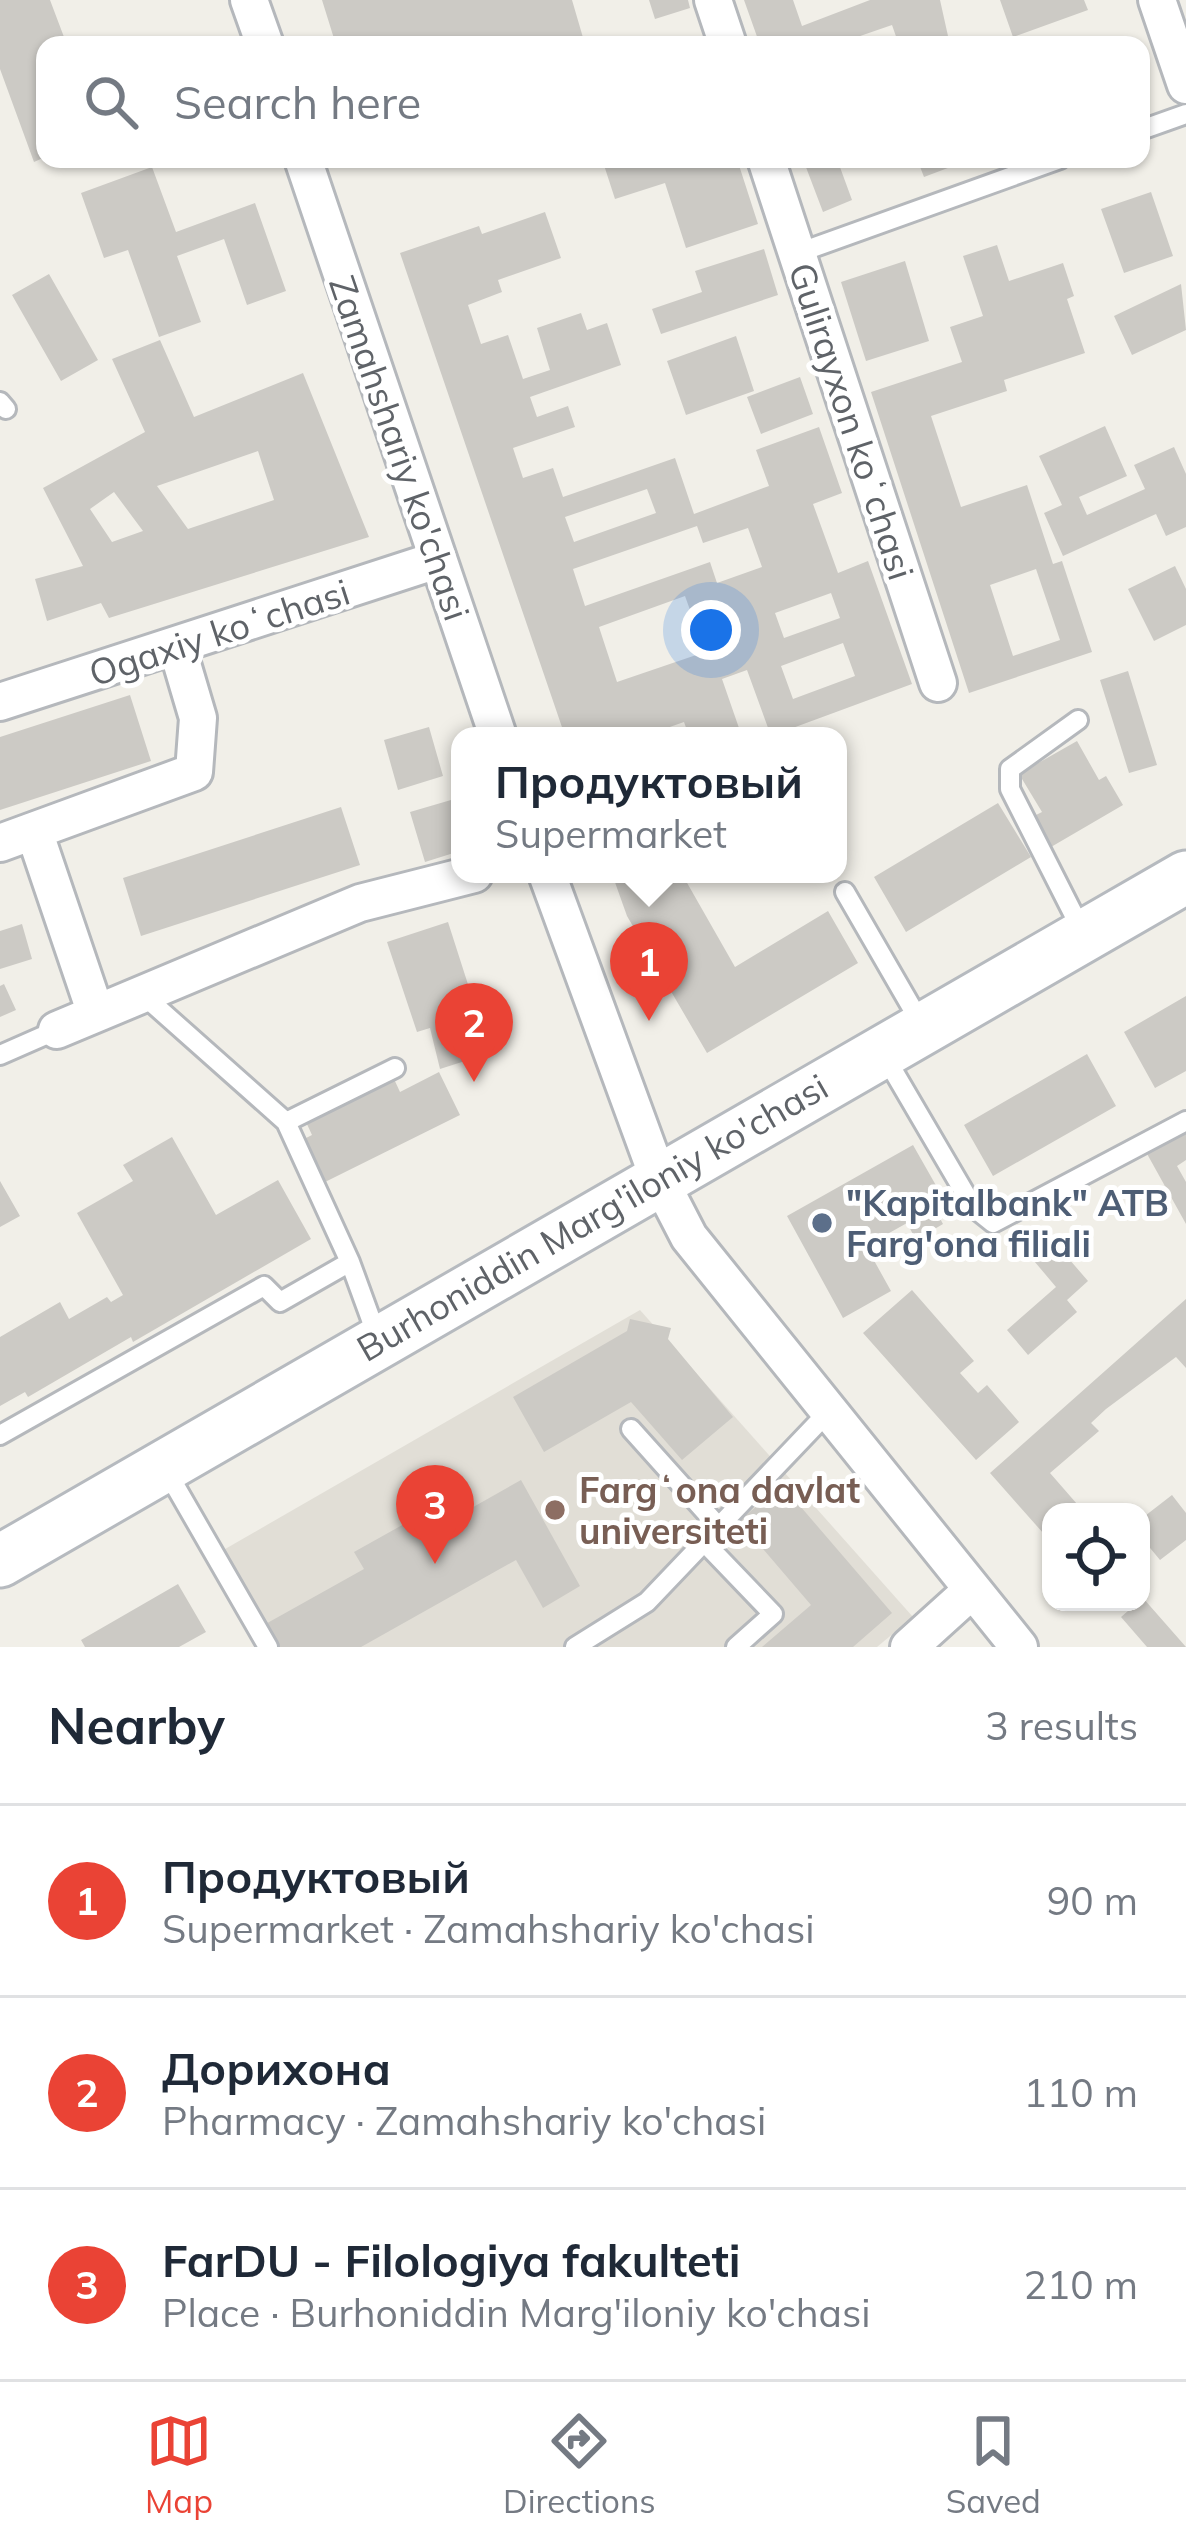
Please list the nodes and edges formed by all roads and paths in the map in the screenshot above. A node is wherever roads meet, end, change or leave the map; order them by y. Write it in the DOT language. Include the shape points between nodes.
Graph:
graph roads {
  1 [pos="249,0"];
  2 [pos="713,0"];
  3 [pos="1157,0"];
  4 [pos="262,36"];
  5 [pos="725,36"];
  6 [pos="1186,85"];
  7 [pos="1186,114"];
  8 [pos="1150,127"];
  9 [pos="306,168"];
  10 [pos="769,168"];
  11 [pos="1035,168"];
  12 [pos="797,253"];
  13 [pos="437,560"];
  14 [pos="177,647"];
  15 [pos="938,682"];
  16 [pos="0,702"];
  17 [pos="1078,720"];
  18 [pos="495,727"];
  19 [pos="17,837"];
  20 [pos="1186,877"];
  21 [pos="451,880"];
  22 [pos="550,883"];
  23 [pos="845,892"];
  24 [pos="1084,935"];
  25 [pos="142,994"];
  26 [pos="95,1011"];
  27 [pos="57,1030"];
  28 [pos="903,1038"];
  29 [pos="0,1055"];
  30 [pos="394,1069"];
  31 [pos="1186,1121"];
  32 [pos="286,1122"];
  33 [pos="658,1177"];
  34 [pos="350,1262"];
  35 [pos="378,1341"];
  36 [pos="829,1411"];
  37 [pos="631,1429"];
  38 [pos="0,1435"];
  39 [pos="164,1466"];
  40 [pos="718,1526"];
  41 [pos="704,1542"];
  42 [pos="0,1561"];
  43 [pos="971,1591"];
  44 [pos="268,1647"];
  45 [pos="575,1647"];
  46 [pos="736,1647"];
  47 [pos="909,1647"];
  48 [pos="1019,1647"];
  1 -- 4 [label="street"];
  2 -- 5 [label="street"];
  3 -- 6 [label="street"];
  7 -- 8 [label="lane"];
  9 -- 13 [label="street, Zamahshariy ko'chasi"];
  10 -- 12 [label="street, Gulirayxon koʻchasi"];
  11 -- 12 [label="lane"];
  12 -- 15 [label="street, Gulirayxon koʻchasi"];
  13 -- 14 [label="street, Ogaxiy koʻchasi"];
  13 -- 18 [label="street, Zamahshariy ko'chasi"];
  14 -- 16 [label="street, Ogaxiy koʻchasi"];
  14 -- 19 [label="street" via="199,718 194,772"];
  17 -- 24 [label="lane" via="1010,769 1010,789"];
  19 -- 26 [label="street"];
  20 -- 24 [label="street, Burhoniddin Marg'iloniy ko'chasi"];
  21 -- 25 [label="street" via="360,903"];
  22 -- 33 [label="street"];
  23 -- 28 [label="lane"];
  24 -- 28 [label="street, Burhoniddin Marg'iloniy ko'chasi"];
  25 -- 26 [label="street"];
  25 -- 32 [label="lane"];
  26 -- 27 [label="street"];
  27 -- 29 [label="lane"];
  28 -- 31 [label="lane" via="973,1207 993,1223"];
  28 -- 33 [label="street, Burhoniddin Marg'iloniy ko'chasi"];
  30 -- 32 [label="lane"];
  32 -- 34 [label="lane"];
  33 -- 35 [label="street, Burhoniddin Marg'iloniy ko'chasi"];
  33 -- 36 [label="street" via="689,1237"];
  34 -- 35 [label="lane"];
  34 -- 38 [label="lane" via="280,1302 264,1286"];
  35 -- 39 [label="street, Burhoniddin Marg'iloniy ko'chasi"];
  36 -- 40 [label="lane"];
  36 -- 43 [label="street"];
  37 -- 40 [label="lane"];
  39 -- 42 [label="street, Burhoniddin Marg'iloniy ko'chasi"];
  39 -- 44 [label="lane"];
  40 -- 41 [label="lane"];
  41 -- 45 [label="lane" via="647,1602"];
  41 -- 46 [label="lane" via="773,1614"];
  43 -- 47 [label="street"];
  43 -- 48 [label="street"];
}
